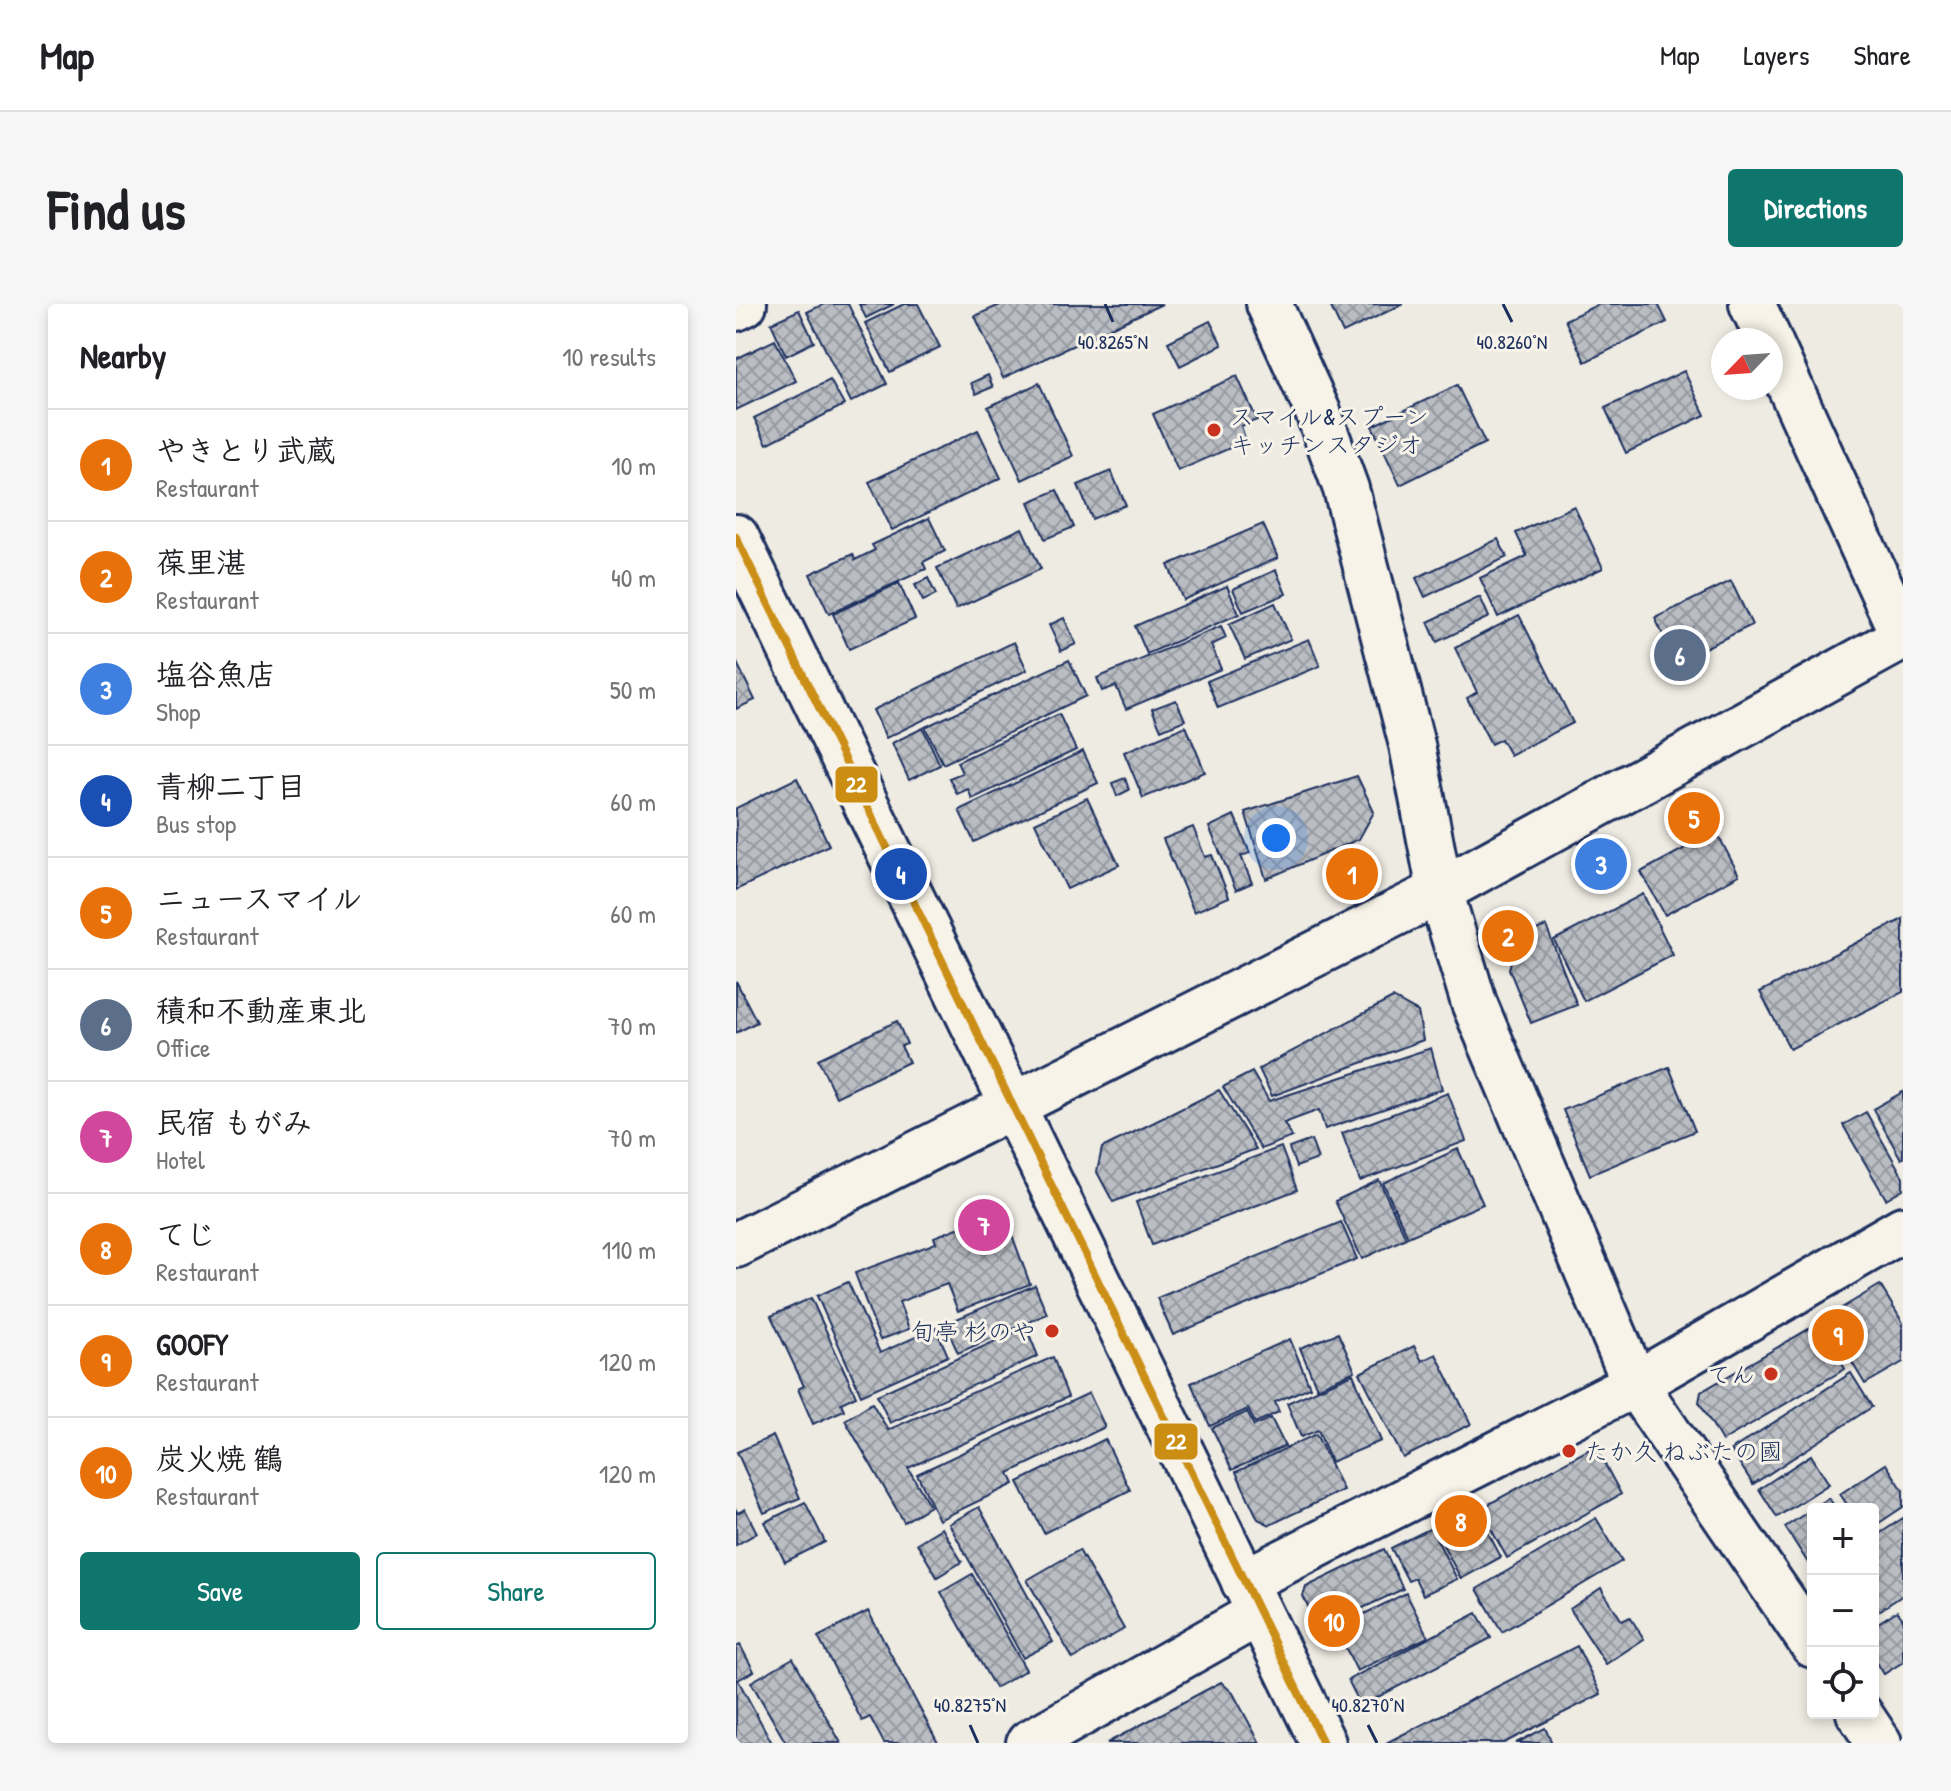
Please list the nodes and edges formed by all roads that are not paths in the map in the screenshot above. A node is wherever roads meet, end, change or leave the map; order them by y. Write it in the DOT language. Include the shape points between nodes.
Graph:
graph roads {
  1 [pos="744,304"];
  2 [pos="1269,304"];
  3 [pos="1752,304"];
  4 [pos="736,308"];
  5 [pos="1763,328"];
  6 [pos="1783,371"];
  7 [pos="736,537"];
  8 [pos="1903,637"];
  9 [pos="1440,891"];
  10 [pos="1014,1107"];
  11 [pos="1903,1229"];
  12 [pos="736,1245"];
  13 [pos="1635,1384"];
  14 [pos="1252,1598"];
  15 [pos="1807,1636"];
  16 [pos="1863,1719"];
  17 [pos="1029,1743"];
  18 [pos="1323,1743"];
  19 [pos="1879,1743"];
  1 -- 4 [label="street"];
  2 -- 9 [label="street" via="1346,489 1412,745"];
  3 -- 5 [label="street"];
  6 -- 8 [label="street"];
  7 -- 10 [label="street"];
  8 -- 9 [label="street"];
  9 -- 10 [label="street"];
  9 -- 13 [label="street" via="1474,1003"];
  10 -- 12 [label="street"];
  10 -- 14 [label="street"];
  11 -- 13 [label="street"];
  13 -- 14 [label="street"];
  13 -- 15 [label="street"];
  14 -- 17 [label="street"];
  14 -- 18 [label="street"];
  16 -- 19 [label="street"];
}
